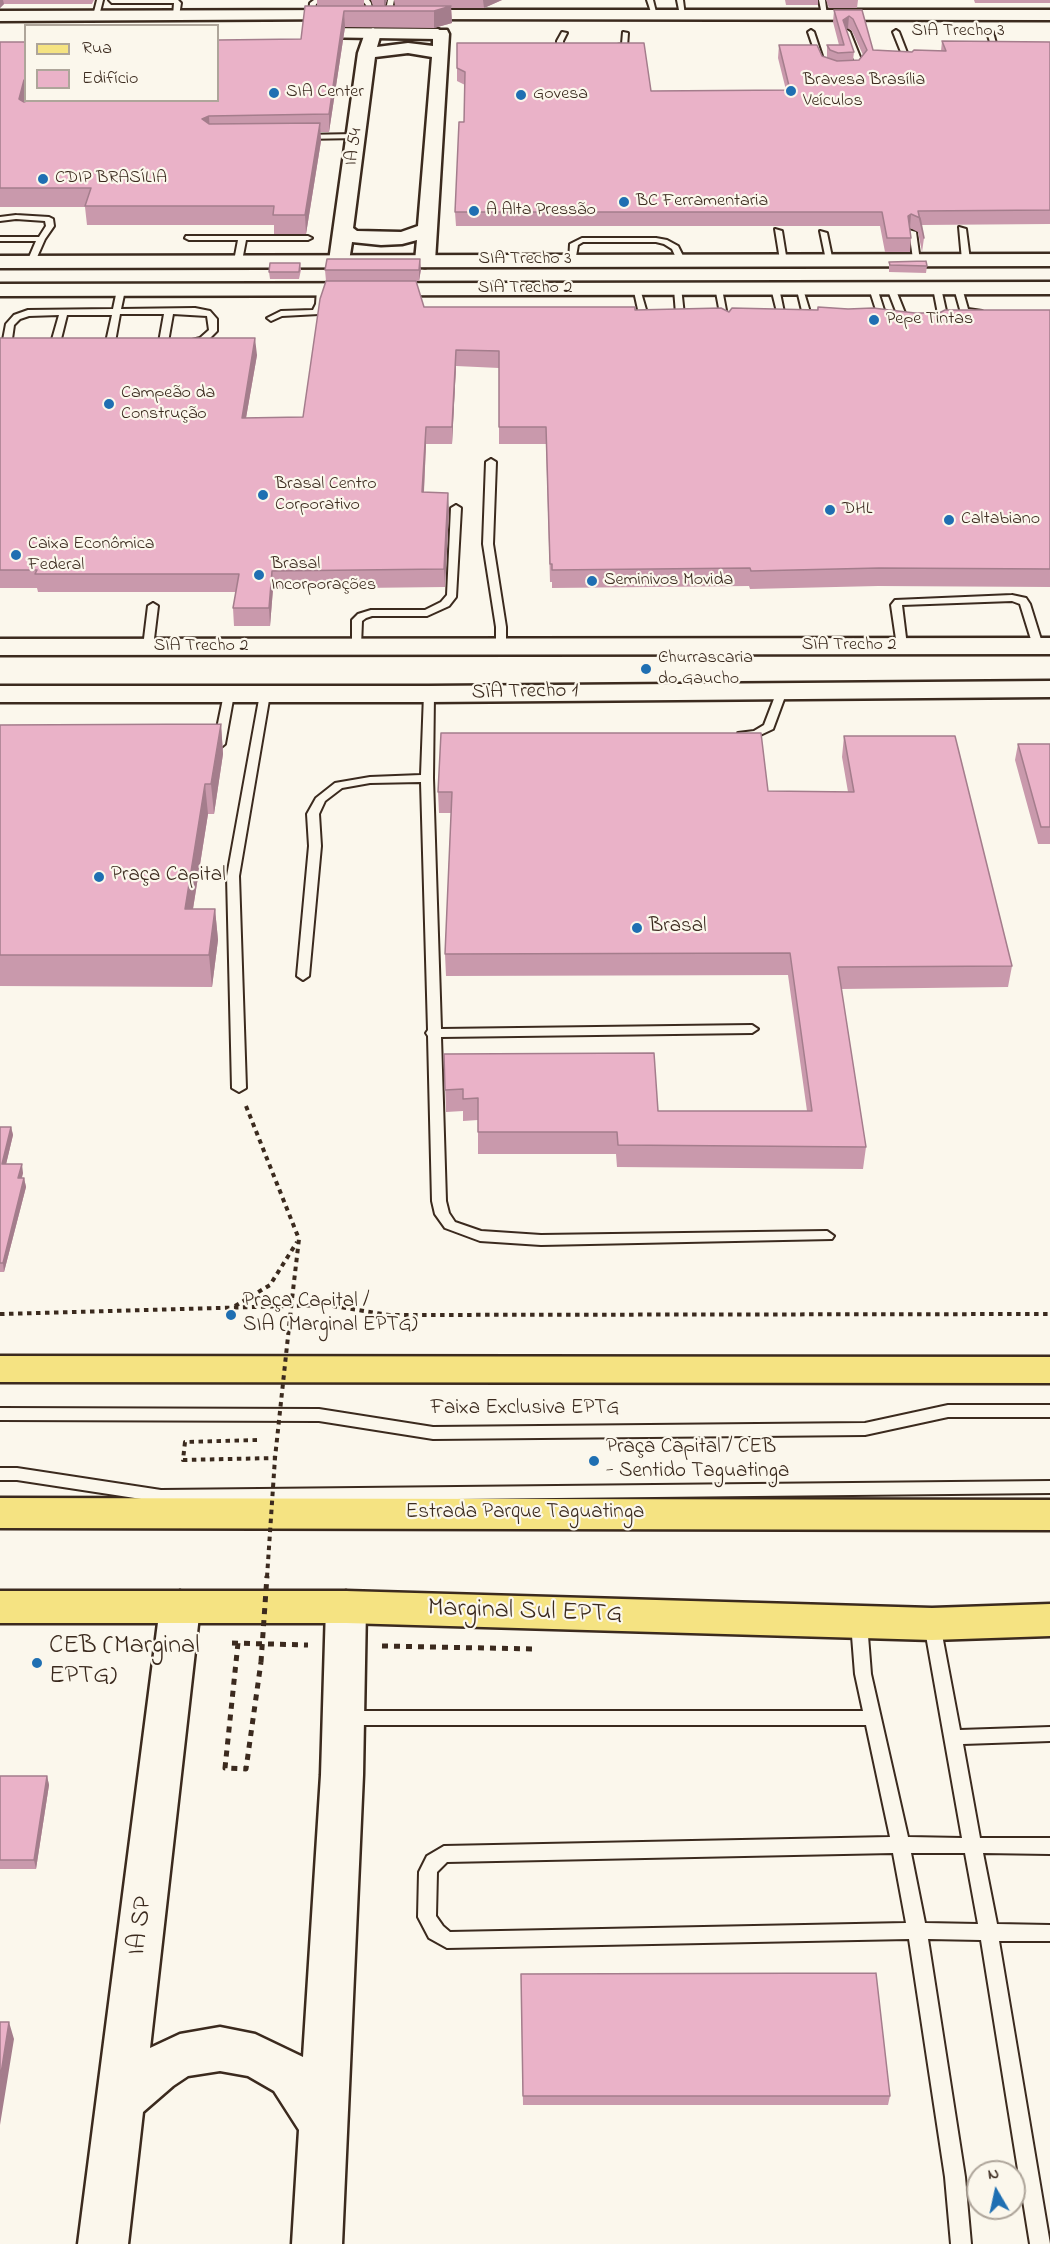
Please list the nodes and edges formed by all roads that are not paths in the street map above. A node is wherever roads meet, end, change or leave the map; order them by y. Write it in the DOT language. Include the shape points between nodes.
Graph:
graph roads {
  1 [pos="320,0"];
  2 [pos="106,6"];
  3 [pos="652,7"];
  4 [pos="682,8"];
  5 [pos="824,8"];
  6 [pos="377,13"];
  7 [pos="311,15"];
  8 [pos="575,15"];
  9 [pos="866,15"];
  10 [pos="917,15"];
  11 [pos="1050,15"];
  12 [pos="0,16"];
  13 [pos="287,26"];
  14 [pos="805,32"];
  15 [pos="847,32"];
  16 [pos="874,32"];
  17 [pos="910,32"];
  18 [pos="984,32"];
  19 [pos="1010,32"];
  20 [pos="584,33"];
  21 [pos="631,33"];
  22 [pos="441,34"];
  23 [pos="463,34"];
  24 [pos="604,40"];
  25 [pos="540,41"];
  26 [pos="565,43"];
  27 [pos="1010,51"];
  28 [pos="367,53"];
  29 [pos="441,55"];
  30 [pos="909,62"];
  31 [pos="828,68"];
  32 [pos="846,70"];
  33 [pos="356,136"];
  34 [pos="289,137"];
  35 [pos="0,219"];
  36 [pos="427,229"];
  37 [pos="962,229"];
  38 [pos="344,230"];
  39 [pos="778,231"];
  40 [pos="912,232"];
  41 [pos="824,233"];
  42 [pos="189,238"];
  43 [pos="242,238"];
  44 [pos="308,238"];
  45 [pos="0,239"];
  46 [pos="41,239"];
  47 [pos="927,259"];
  48 [pos="784,260"];
  49 [pos="830,260"];
  50 [pos="966,260"];
  51 [pos="1003,260"];
  52 [pos="1050,260"];
  53 [pos="238,261"];
  54 [pos="339,261"];
  55 [pos="425,261"];
  56 [pos="0,262"];
  57 [pos="31,262"];
  58 [pos="68,262"];
  59 [pos="775,288"];
  60 [pos="799,288"];
  61 [pos="882,288"];
  62 [pos="948,288"];
  63 [pos="1008,288"];
  64 [pos="1050,288"];
  65 [pos="636,289"];
  66 [pos="678,289"];
  67 [pos="718,289"];
  68 [pos="0,290"];
  69 [pos="51,290"];
  70 [pos="121,290"];
  71 [pos="321,290"];
  72 [pos="64,312"];
  73 [pos="116,312"];
  74 [pos="169,312"];
  75 [pos="985,313"];
  76 [pos="860,317"];
  77 [pos="271,318"];
  78 [pos="829,318"];
  79 [pos="783,320"];
  80 [pos="726,324"];
  81 [pos="164,344"];
  82 [pos="55,345"];
  83 [pos="110,345"];
  84 [pos="491,462"];
  85 [pos="456,508"];
  86 [pos="153,606"];
  87 [pos="356,646"];
  88 [pos="501,646"];
  89 [pos="902,646"];
  90 [pos="961,646"];
  91 [pos="0,647"];
  92 [pos="148,647"];
  93 [pos="1046,650"];
  94 [pos="1050,669"];
  95 [pos="977,689"];
  96 [pos="1050,689"];
  97 [pos="782,691"];
  98 [pos="0,693"];
  99 [pos="229,694"];
  100 [pos="265,694"];
  101 [pos="429,694"];
  102 [pos="733,735"];
  103 [pos="206,749"];
  104 [pos="427,778"];
  105 [pos="303,976"];
  106 [pos="752,1029"];
  107 [pos="432,1033"];
  108 [pos="239,1088"];
  109 [pos="827,1236"];
  110 [pos="0,1369"];
  111 [pos="1050,1370"];
  112 [pos="1050,1411"];
  113 [pos="0,1414"];
  114 [pos="0,1474"];
  115 [pos="1050,1487"];
  116 [pos="0,1513"];
  117 [pos="1050,1515"];
  118 [pos="0,1607"];
  119 [pos="1050,1620"];
  120 [pos="859,1623"];
  121 [pos="178,1624"];
  122 [pos="932,1624"];
  123 [pos="345,1626"];
  124 [pos="343,1718"];
  125 [pos="873,1718"];
  126 [pos="1050,1734"];
  127 [pos="954,1737"];
  128 [pos="901,1845"];
  129 [pos="973,1846"];
  130 [pos="1050,1846"];
  131 [pos="917,1931"];
  132 [pos="989,1933"];
  133 [pos="1050,1933"];
  134 [pos="121,2101"];
  135 [pos="321,2123"];
  136 [pos="103,2244"];
  137 [pos="317,2244"];
  138 [pos="961,2244"];
  139 [pos="1040,2244"];
  1 -- 7 [label="lane" via="313,3"];
  2 -- 12 [label="main road"];
  2 -- 13 [label="main road"];
  3 -- 4 [label="main road"];
  3 -- 8 [label="main road"];
  4 -- 5 [label="main road"];
  5 -- 9 [label="main road"];
  6 -- 7 [label="main road"];
  6 -- 8 [label="main road"];
  6 -- 13 [label="main road"];
  6 -- 22 [label="main road"];
  6 -- 28 [label="main road, IA 54"];
  7 -- 13 [label="main road"];
  8 -- 26 [label="main road"];
  9 -- 10 [label="main road"];
  9 -- 16 [label="main road" via="879,23"];
  10 -- 11 [label="main road"];
  10 -- 17 [label="main road" via="907,23"];
  14 -- 15 [label="main road, SIA Trecho 3"];
  14 -- 31 [label="lane"];
  15 -- 16 [label="main road, SIA Trecho 3"];
  15 -- 32 [label="lane" via="860,66"];
  16 -- 17 [label="main road, SIA Trecho 3"];
  17 -- 30 [label="lane"];
  18 -- 19 [label="main road, SIA Trecho 3"];
  18 -- 27 [label="lane" via="995,50"];
  20 -- 26 [label="main road"];
  21 -- 24 [label="main road"];
  22 -- 23 [label="main road"];
  22 -- 29 [label="main road"];
  25 -- 26 [label="main road"];
  28 -- 29 [label="main road" via="408,48"];
  28 -- 33 [label="main road, IA 54"];
  29 -- 36 [label="main road"];
  33 -- 34 [label="lane"];
  33 -- 38 [label="main road, IA 54"];
  35 -- 46 [label="lane" via="49,219 50,226"];
  36 -- 38 [label="main road" via="402,238 381,239 352,236"];
  36 -- 55 [label="main road"];
  37 -- 50 [label="lane"];
  38 -- 54 [label="main road, IA 54"];
  39 -- 48 [label="lane"];
  40 -- 47 [label="lane"];
  41 -- 49 [label="lane"];
  42 -- 43 [label="lane"];
  43 -- 44 [label="lane"];
  43 -- 53 [label="lane"];
  45 -- 46 [label="lane"];
  46 -- 57 [label="lane"];
  47 -- 49 [label="main road, SIA Trecho 3"];
  47 -- 50 [label="main road, SIA Trecho 3"];
  47 -- 62 [label="main road" via="951,267 958,274"];
  48 -- 49 [label="main road, SIA Trecho 3"];
  48 -- 55 [label="main road, SIA Trecho 3"];
  50 -- 51 [label="main road, SIA Trecho 3"];
  51 -- 52 [label="main road, SIA Trecho 3"];
  51 -- 63 [label="main road" via="992,267 991,273"];
  53 -- 54 [label="main road, SIA Trecho 3"];
  53 -- 58 [label="main road, SIA Trecho 3"];
  54 -- 55 [label="main road, SIA Trecho 3"];
  56 -- 57 [label="main road, SIA Trecho 3"];
  57 -- 58 [label="main road, SIA Trecho 3"];
  58 -- 69 [label="main road" via="43,277 42,282"];
  59 -- 60 [label="main road, SIA Trecho 2"];
  59 -- 67 [label="main road, SIA Trecho 2"];
  59 -- 79 [label="lane"];
  60 -- 61 [label="main road, SIA Trecho 2"];
  60 -- 78 [label="lane" via="806,313"];
  61 -- 62 [label="main road, SIA Trecho 2"];
  61 -- 62 [label="lane" via="903,319 911,324 937,324 944,320 938,300"];
  61 -- 76 [label="lane" via="878,315"];
  62 -- 63 [label="main road, SIA Trecho 2"];
  62 -- 75 [label="lane" via="964,311"];
  63 -- 64 [label="main road, SIA Trecho 2"];
  65 -- 66 [label="main road, SIA Trecho 2"];
  65 -- 66 [label="lane" via="643,314 656,319 680,315"];
  65 -- 71 [label="main road, SIA Trecho 2"];
  66 -- 67 [label="main road, SIA Trecho 2"];
  67 -- 80 [label="lane"];
  68 -- 69 [label="main road, SIA Trecho 2"];
  69 -- 70 [label="main road, SIA Trecho 2"];
  70 -- 71 [label="main road, SIA Trecho 2"];
  70 -- 73 [label="lane"];
  71 -- 77 [label="lane" via="316,312"];
  72 -- 73 [label="lane"];
  72 -- 82 [label="lane"];
  72 -- 82 [label="lane" via="28,313 10,324 7,340 13,344"];
  73 -- 74 [label="lane"];
  73 -- 83 [label="lane"];
  74 -- 81 [label="lane"];
  74 -- 81 [label="lane" via="210,314 214,327 203,340"];
  81 -- 83 [label="lane"];
  82 -- 83 [label="lane"];
  84 -- 88 [label="lane" via="488,544"];
  85 -- 87 [label="lane" via="452,596 427,613 362,616 357,620"];
  86 -- 92 [label="lane"];
  87 -- 88 [label="main road, SIA Trecho 2"];
  87 -- 92 [label="main road, SIA Trecho 2"];
  88 -- 89 [label="main road, SIA Trecho 2"];
  89 -- 90 [label="main road, SIA Trecho 2"];
  89 -- 93 [label="lane" via="896,605 899,602 1012,598 1022,600"];
  90 -- 93 [label="main road, SIA Trecho 2"];
  90 -- 95 [label="main road" via="984,668"];
  91 -- 92 [label="main road, SIA Trecho 2"];
  93 -- 94 [label="main road"];
  95 -- 96 [label="main road, SIA Trecho 1"];
  95 -- 97 [label="main road, SIA Trecho 1"];
  97 -- 101 [label="main road, SIA Trecho 1"];
  97 -- 102 [label="lane" via="769,727 756,734"];
  98 -- 99 [label="main road, SIA Trecho 1"];
  99 -- 100 [label="main road, SIA Trecho 1"];
  99 -- 103 [label="lane" via="219,744"];
  100 -- 101 [label="main road, SIA Trecho 1"];
  100 -- 108 [label="lane" via="233,876"];
  101 -- 104 [label="lane" via="434,735"];
  104 -- 105 [label="lane" via="339,785 320,800 314,814 315,846"];
  104 -- 107 [label="lane"];
  106 -- 107 [label="lane"];
  107 -- 109 [label="lane" via="439,1201 450,1225 480,1236 541,1240"];
  110 -- 111 [label="main road"];
  112 -- 113 [label="lane, Faixa Exclusiva EPTG" via="948,1411 865,1429 433,1433 319,1415"];
  114 -- 115 [label="lane" via="161,1496"];
  116 -- 117 [label="main road, Estrada Parque Taguatinga"];
  118 -- 121 [label="main road, Marginal Sul EPTG"];
  119 -- 122 [label="main road, Marginal Sul EPTG"];
  120 -- 122 [label="main road, Marginal Sul EPTG"];
  120 -- 123 [label="main road, Marginal Sul EPTG"];
  120 -- 125 [label="lane" via="863,1674"];
  121 -- 123 [label="main road, Marginal Sul EPTG"];
  121 -- 134 [label="main road, IA SP"];
  122 -- 127 [label="lane"];
  123 -- 124 [label="main road"];
  124 -- 125 [label="lane"];
  124 -- 135 [label="main road"];
  125 -- 128 [label="lane"];
  126 -- 127 [label="lane"];
  127 -- 129 [label="lane"];
  128 -- 129 [label="lane"];
  128 -- 131 [label="lane"];
  128 -- 131 [label="lane" via="444,1854 428,1872 427,1917 436,1932 447,1940"];
  129 -- 130 [label="lane"];
  129 -- 132 [label="lane"];
  131 -- 132 [label="lane"];
  131 -- 138 [label="lane" via="955,2177"];
  132 -- 133 [label="lane"];
  132 -- 139 [label="lane"];
  134 -- 135 [label="main road" via="156,2070 180,2056 220,2049 255,2056 291,2075"];
  134 -- 136 [label="main road, IA SP"];
  135 -- 137 [label="main road"];
}
